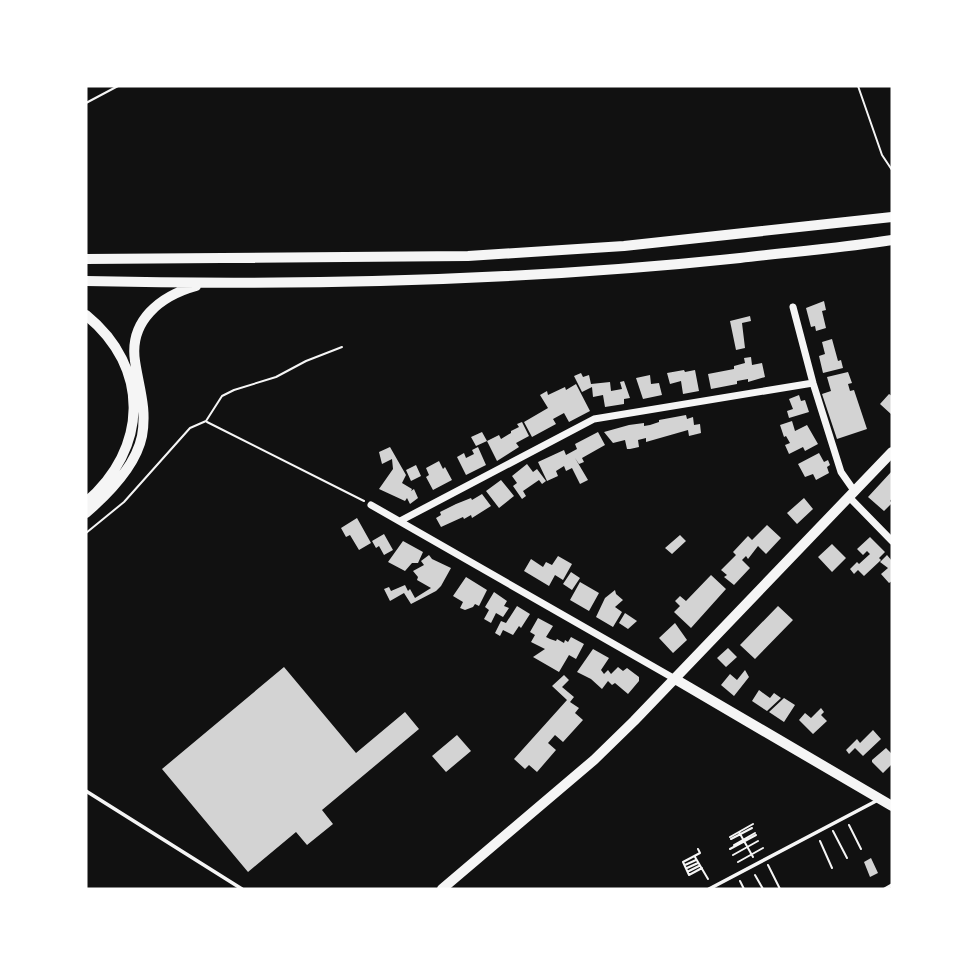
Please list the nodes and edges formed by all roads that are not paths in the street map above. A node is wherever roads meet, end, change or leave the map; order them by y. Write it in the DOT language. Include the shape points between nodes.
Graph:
graph roads {
  1 [pos="892,217"];
  2 [pos="892,240"];
  3 [pos="86,259"];
  4 [pos="86,281"];
  5 [pos="207,283"];
  6 [pos="793,307"];
  7 [pos="86,316"];
  8 [pos="813,383"];
  9 [pos="892,452"];
  10 [pos="852,495"];
  11 [pos="86,502"];
  12 [pos="371,505"];
  13 [pos="86,513"];
  14 [pos="400,522"];
  15 [pos="892,541"];
  16 [pos="675,678"];
  17 [pos="86,791"];
  18 [pos="880,799"];
  19 [pos="892,806"];
  20 [pos="892,885"];
  21 [pos="711,888"];
  22 [pos="242,889"];
  23 [pos="442,889"];
  24 [pos="885,889"];
  1 -- 3 [label="highway" via="624,246 468,256"];
  2 -- 5 [label="highway" via="589,272"];
  4 -- 5 [label="highway"];
  5 -- 13 [label="highway" via="167,298 138,328 134,345 144,412 141,438 112,488"];
  6 -- 8 [label="street"];
  7 -- 11 [label="highway" via="121,356 134,404 126,450 106,483"];
  8 -- 10 [label="street"];
  8 -- 14 [label="street" via="594,419"];
  9 -- 10 [label="main road"];
  10 -- 15 [label="street"];
  10 -- 16 [label="main road"];
  12 -- 14 [label="street"];
  14 -- 16 [label="street"];
  16 -- 18 [label="main road"];
  16 -- 23 [label="main road" via="594,760"];
  17 -- 22 [label="lane"];
  18 -- 19 [label="main road"];
  18 -- 21 [label="lane"];
  20 -- 24 [label="lane"];
}
